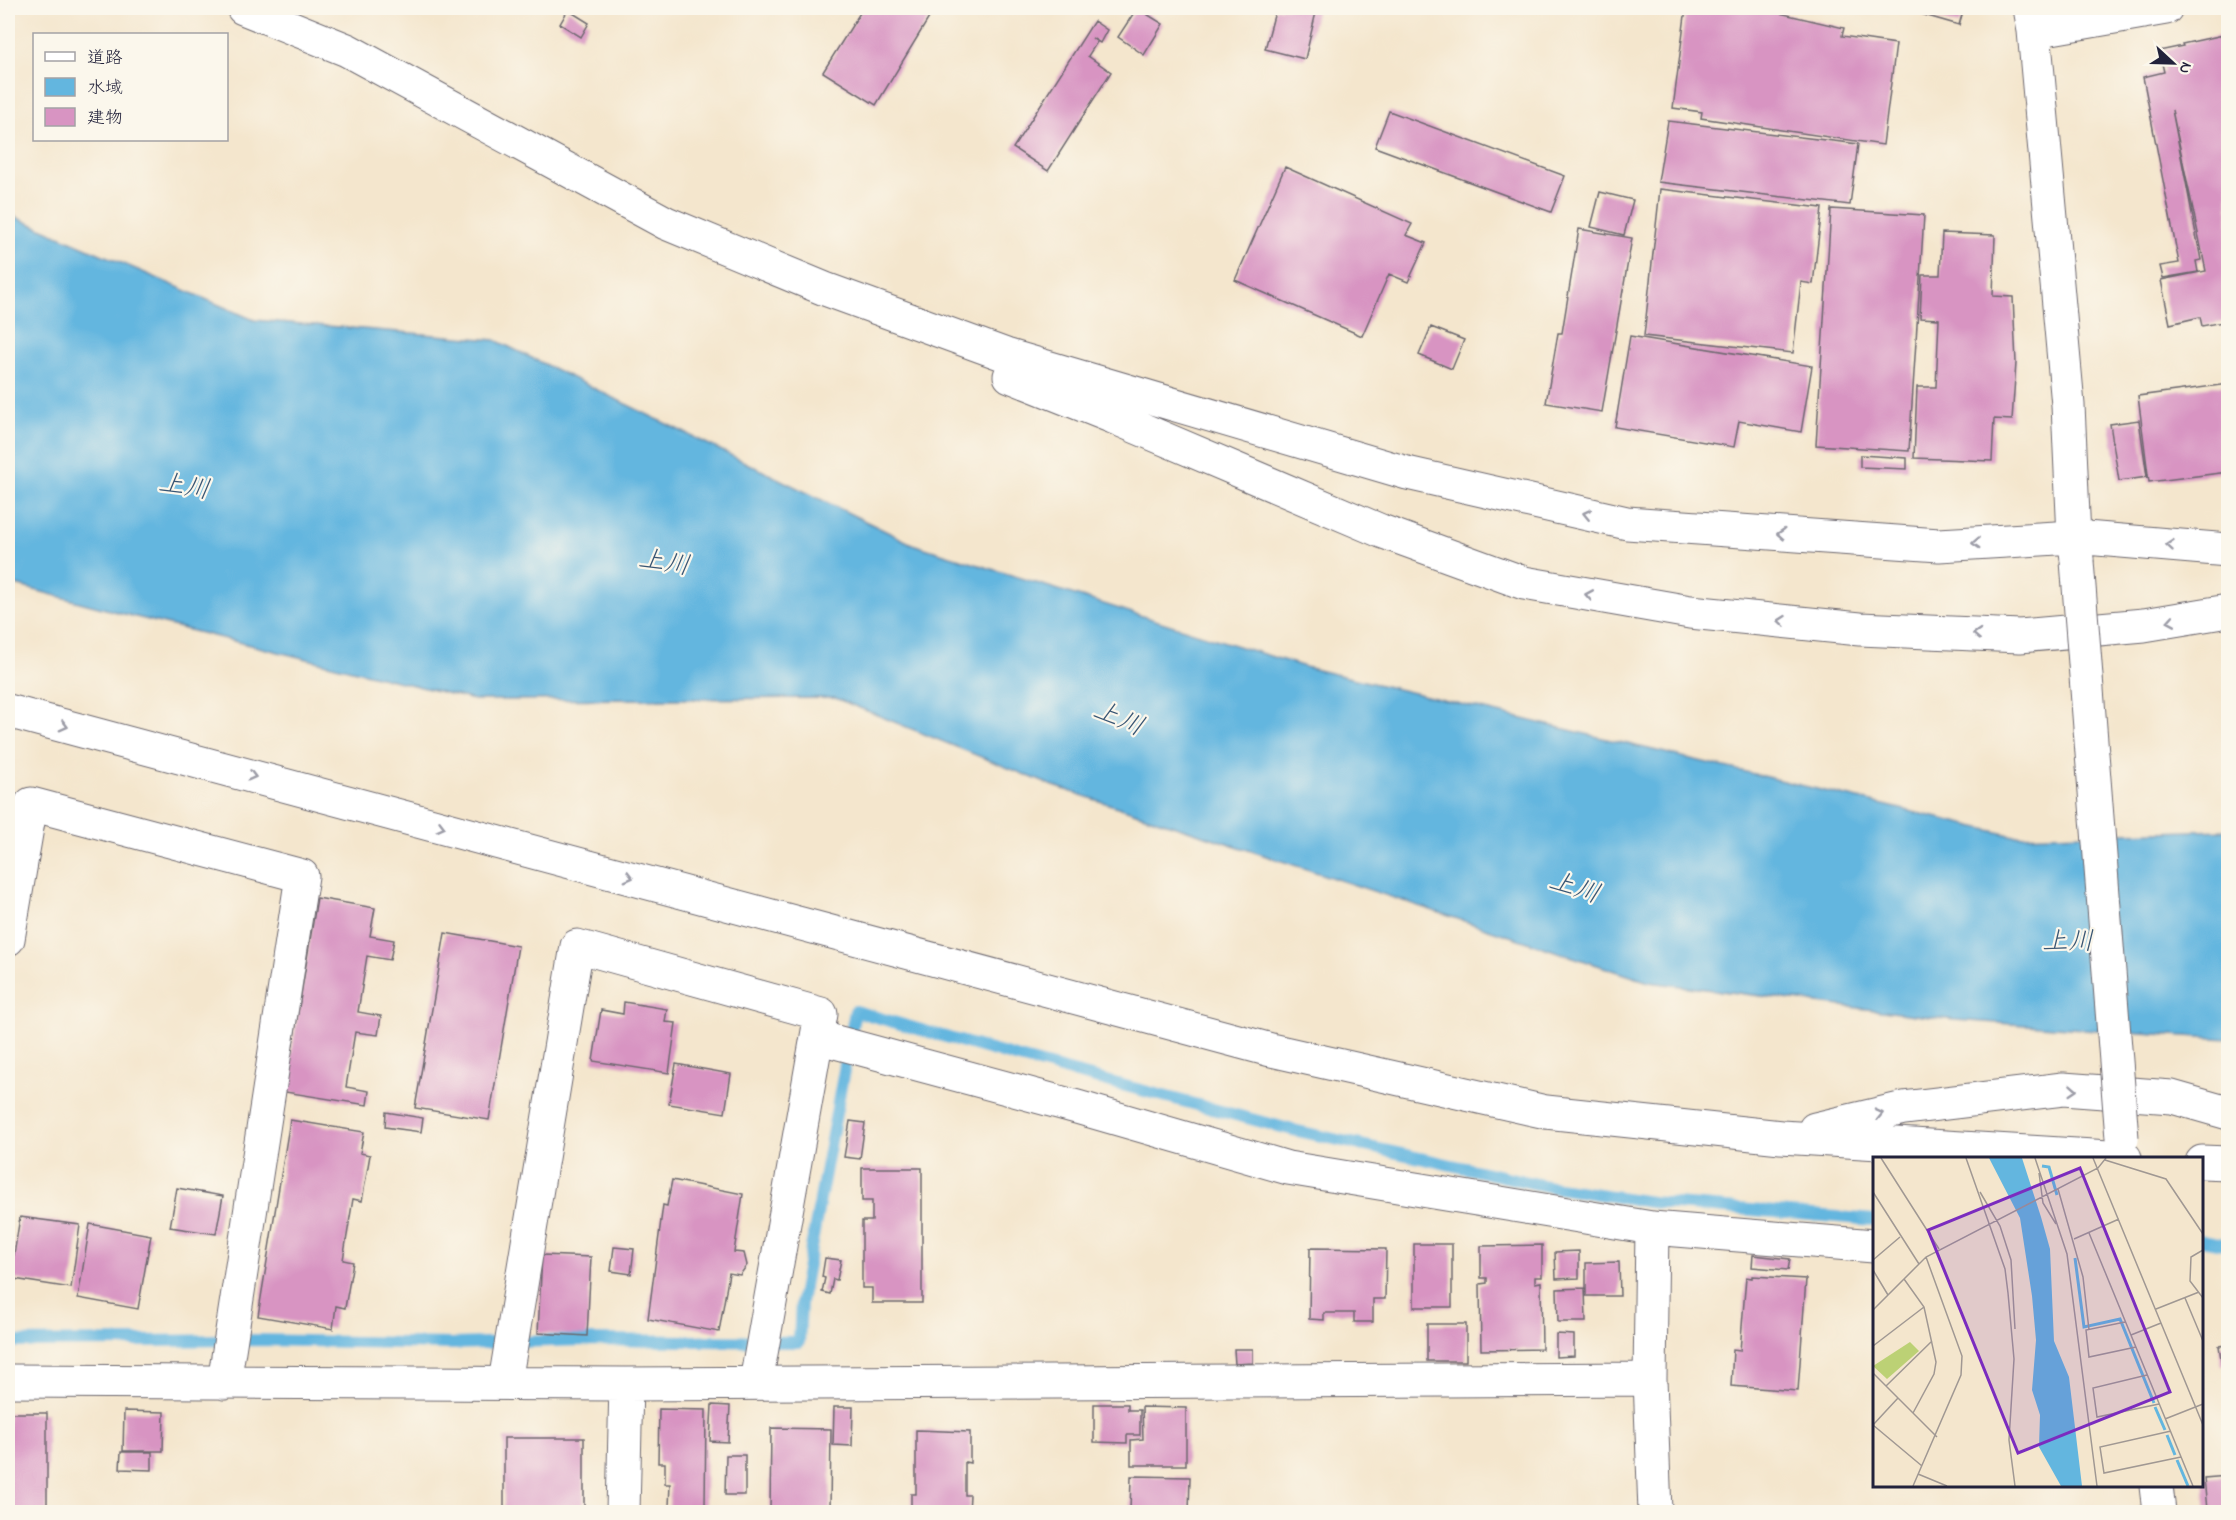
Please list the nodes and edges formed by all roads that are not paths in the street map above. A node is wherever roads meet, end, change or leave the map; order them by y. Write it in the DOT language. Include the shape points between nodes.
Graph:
graph roads {
  1 [pos="243,8"];
  2 [pos="2166,8"];
  3 [pos="2032,19"];
  4 [pos="825,290"];
  5 [pos="2075,549"];
  6 [pos="2229,550"];
  7 [pos="2229,610"];
  8 [pos="8,711"];
  9 [pos="8,939"];
  10 [pos="817,1037"];
  11 [pos="2229,1113"];
  12 [pos="1781,1137"];
  13 [pos="2124,1152"];
  14 [pos="2203,1162"];
  15 [pos="2229,1163"];
  16 [pos="1652,1228"];
  17 [pos="1873,1246"];
  18 [pos="1650,1379"];
  19 [pos="8,1382"];
  20 [pos="505,1382"];
  21 [pos="756,1382"];
  22 [pos="224,1383"];
  23 [pos="626,1384"];
  24 [pos="2156,1487"];
  25 [pos="623,1512"];
  26 [pos="1655,1512"];
  27 [pos="2159,1512"];
  1 -- 4 [label="street" via="347,50 666,223"];
  2 -- 3 [label="street"];
  3 -- 5 [label="street" via="2068,405"];
  5 -- 4 [label="street, one-way" via="1939,545 1627,524 1395,470 1006,355"];
  7 -- 4 [label="street, one-way" via="2144,625 2020,636 1860,629 1690,612 1524,583 1381,531 1113,417 865,319"];
  6 -- 5 [label="street, one-way"];
  5 -- 13 [label="street, bridge"];
  8 -- 12 [label="street, one-way" via="1271,1050 1546,1112"];
  9 -- 22 [label="street" via="31,804 302,876"];
  10 -- 16 [label="street" via="1288,1168"];
  10 -- 20 [label="street" via="821,1014 577,946"];
  10 -- 21 [label="street"];
  12 -- 11 [label="street, one-way" via="1904,1108 2063,1089 2172,1097"];
  12 -- 13 [label="street"];
  14 -- 15 [label="street"];
  16 -- 17 [label="street"];
  16 -- 18 [label="street"];
  18 -- 21 [label="street"];
  18 -- 26 [label="street"];
  19 -- 22 [label="street"];
  20 -- 22 [label="street"];
  20 -- 23 [label="street"];
  21 -- 23 [label="street"];
  23 -- 25 [label="street"];
  24 -- 27 [label="street"];
}
